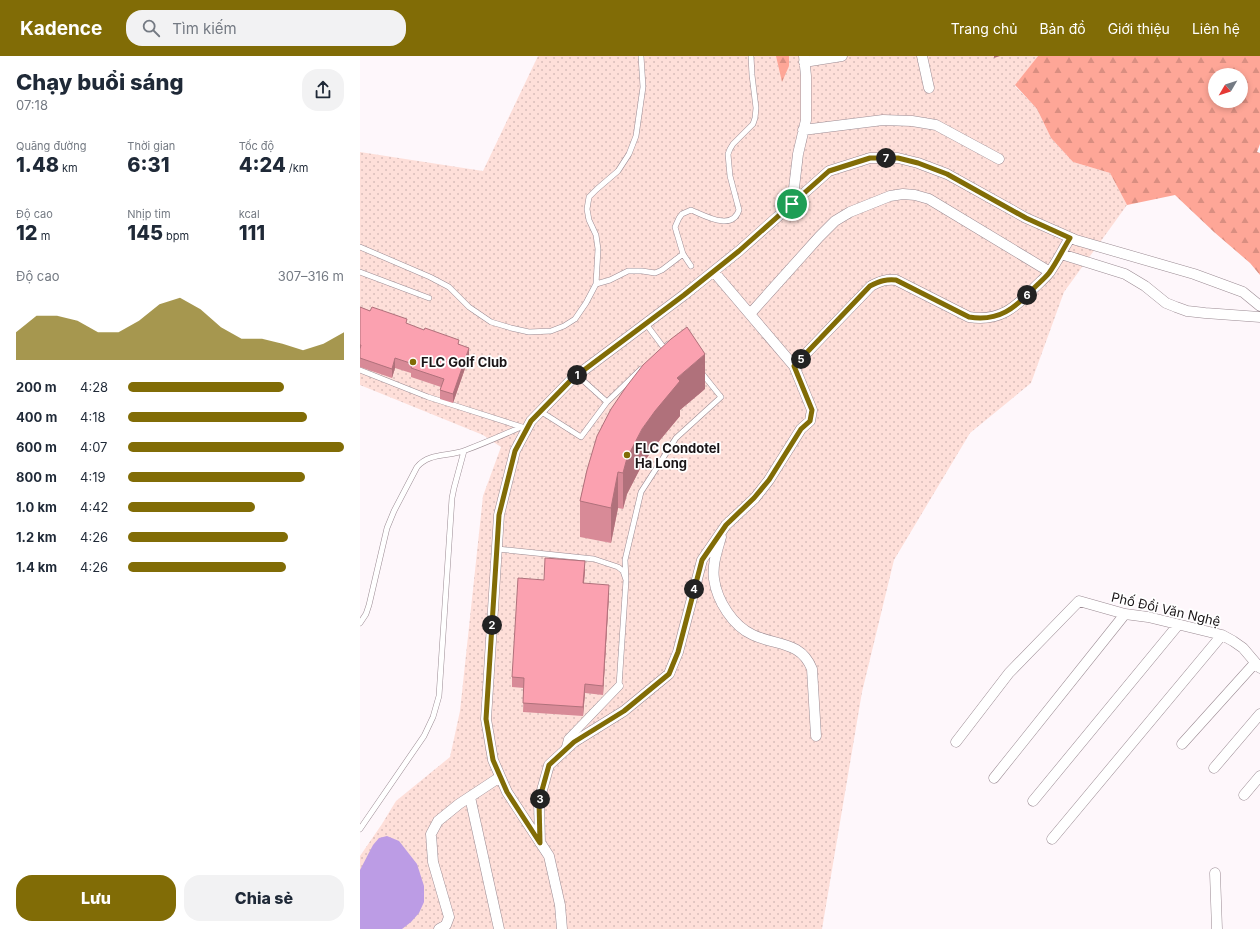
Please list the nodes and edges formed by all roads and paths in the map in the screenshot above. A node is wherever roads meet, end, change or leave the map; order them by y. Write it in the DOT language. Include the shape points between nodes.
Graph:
graph roads {
  1 [pos="641,56"];
  2 [pos="751,56"];
  3 [pos="842,56"];
  4 [pos="922,56"];
  5 [pos="804,59"];
  6 [pos="929,88"];
  7 [pos="803,130"];
  8 [pos="999,159"];
  9 [pos="792,204"];
  10 [pos="1070,238"];
  11 [pos="360,247"];
  12 [pos="683,254"];
  13 [pos="1060,254"];
  14 [pos="691,266"];
  15 [pos="360,272"];
  16 [pos="714,272"];
  17 [pos="1050,272"];
  18 [pos="596,284"];
  19 [pos="429,298"];
  20 [pos="1260,306"];
  21 [pos="750,314"];
  22 [pos="1260,316"];
  23 [pos="646,324"];
  24 [pos="675,340"];
  25 [pos="664,348"];
  26 [pos="658,353"];
  27 [pos="647,364"];
  28 [pos="794,366"];
  29 [pos="698,368"];
  30 [pos="360,370"];
  31 [pos="577,375"];
  32 [pos="607,402"];
  33 [pos="540,412"];
  34 [pos="524,428"];
  35 [pos="464,451"];
  36 [pos="726,525"];
  37 [pos="497,549"];
  38 [pos="626,580"];
  39 [pos="1125,614"];
  40 [pos="360,623"];
  41 [pos="1178,625"];
  42 [pos="1222,635"];
  43 [pos="1257,665"];
  44 [pos="619,686"];
  45 [pos="1260,714"];
  46 [pos="816,736"];
  47 [pos="956,742"];
  48 [pos="1182,744"];
  49 [pos="565,751"];
  50 [pos="1214,768"];
  51 [pos="1260,776"];
  52 [pos="500,777"];
  53 [pos="994,778"];
  54 [pos="1244,795"];
  55 [pos="470,797"];
  56 [pos="1033,801"];
  57 [pos="360,829"];
  58 [pos="1052,839"];
  59 [pos="540,843"];
  60 [pos="1215,873"];
  61 [pos="439,929"];
  62 [pos="499,929"];
  63 [pos="562,929"];
  64 [pos="1217,929"];
  1 -- 18 [label="lane" via="643,88 636,136 629,154 618,171 589,197 587,209 598,249"];
  2 -- 12 [label="lane" via="755,118 728,154 738,214 724,222 691,210 682,214 675,227"];
  3 -- 5 [label="street"];
  4 -- 6 [label="street"];
  5 -- 7 [label="street" via="806,120"];
  7 -- 8 [label="street" via="883,120 912,121 936,125"];
  7 -- 9 [label="street"];
  9 -- 10 [label="street" via="829,171 870,158 898,158 947,174 1026,218"];
  9 -- 16 [label="street"];
  10 -- 13 [label="street"];
  10 -- 20 [label="street" via="1194,274 1243,292"];
  11 -- 18 [label="lane" via="449,287 491,322 529,332 551,331 564,326 575,318"];
  12 -- 14 [label="lane"];
  12 -- 18 [label="lane" via="655,273 628,271"];
  13 -- 17 [label="street"];
  13 -- 22 [label="street" via="1125,274 1166,303 1187,311"];
  15 -- 19 [label="lane"];
  16 -- 21 [label="street"];
  16 -- 23 [label="street"];
  17 -- 21 [label="street" via="929,199 903,194 890,196 835,221"];
  17 -- 28 [label="street" via="1014,307 1003,314 980,319 969,317 896,280 878,282 870,286"];
  21 -- 28 [label="street"];
  23 -- 25 [label="lane"];
  23 -- 31 [label="street"];
  24 -- 25 [label="lane"];
  25 -- 26 [label="lane"];
  27 -- 32 [label="lane"];
  28 -- 36 [label="street" via="812,410 810,421 801,429 769,480"];
  29 -- 38 [label="lane" via="721,397 676,438 641,492 625,560"];
  30 -- 34 [label="lane" via="428,397"];
  31 -- 32 [label="lane"];
  31 -- 33 [label="street"];
  32 -- 33 [label="lane" via="581,437"];
  33 -- 34 [label="street"];
  34 -- 35 [label="lane"];
  34 -- 37 [label="street" via="515,451 499,515"];
  35 -- 40 [label="lane" via="429,458 416,467 386,528 369,605"];
  35 -- 57 [label="lane" via="452,498 440,696 424,736"];
  36 -- 46 [label="street" via="714,564 714,580 719,597 728,614 740,627 754,635 794,648 808,660 812,669"];
  36 -- 49 [label="street" via="702,560 678,652 669,674 624,711 574,742"];
  37 -- 38 [label="lane" via="594,559 618,567"];
  37 -- 52 [label="street" via="486,719 493,760"];
  38 -- 44 [label="lane"];
  39 -- 41 [label="street, Phố Đồi Văn Nghệ"];
  39 -- 47 [label="street, Phố Đồi Văn Nghệ" via="1079,602 1009,673"];
  39 -- 53 [label="street"];
  41 -- 42 [label="street, Phố Đồi Văn Nghệ"];
  41 -- 56 [label="street"];
  42 -- 43 [label="street, Phố Đồi Văn Nghệ" via="1243,648"];
  42 -- 58 [label="street"];
  43 -- 48 [label="street"];
  44 -- 49 [label="street" via="568,739"];
  45 -- 50 [label="street"];
  49 -- 59 [label="street" via="549,765 539,801"];
  51 -- 54 [label="street"];
  52 -- 55 [label="street"];
  52 -- 59 [label="street"];
  55 -- 61 [label="street" via="438,821 431,834 433,862 449,917 446,925"];
  55 -- 62 [label="street"];
  59 -- 63 [label="street" via="549,856 560,905"];
  60 -- 64 [label="street"];
}
